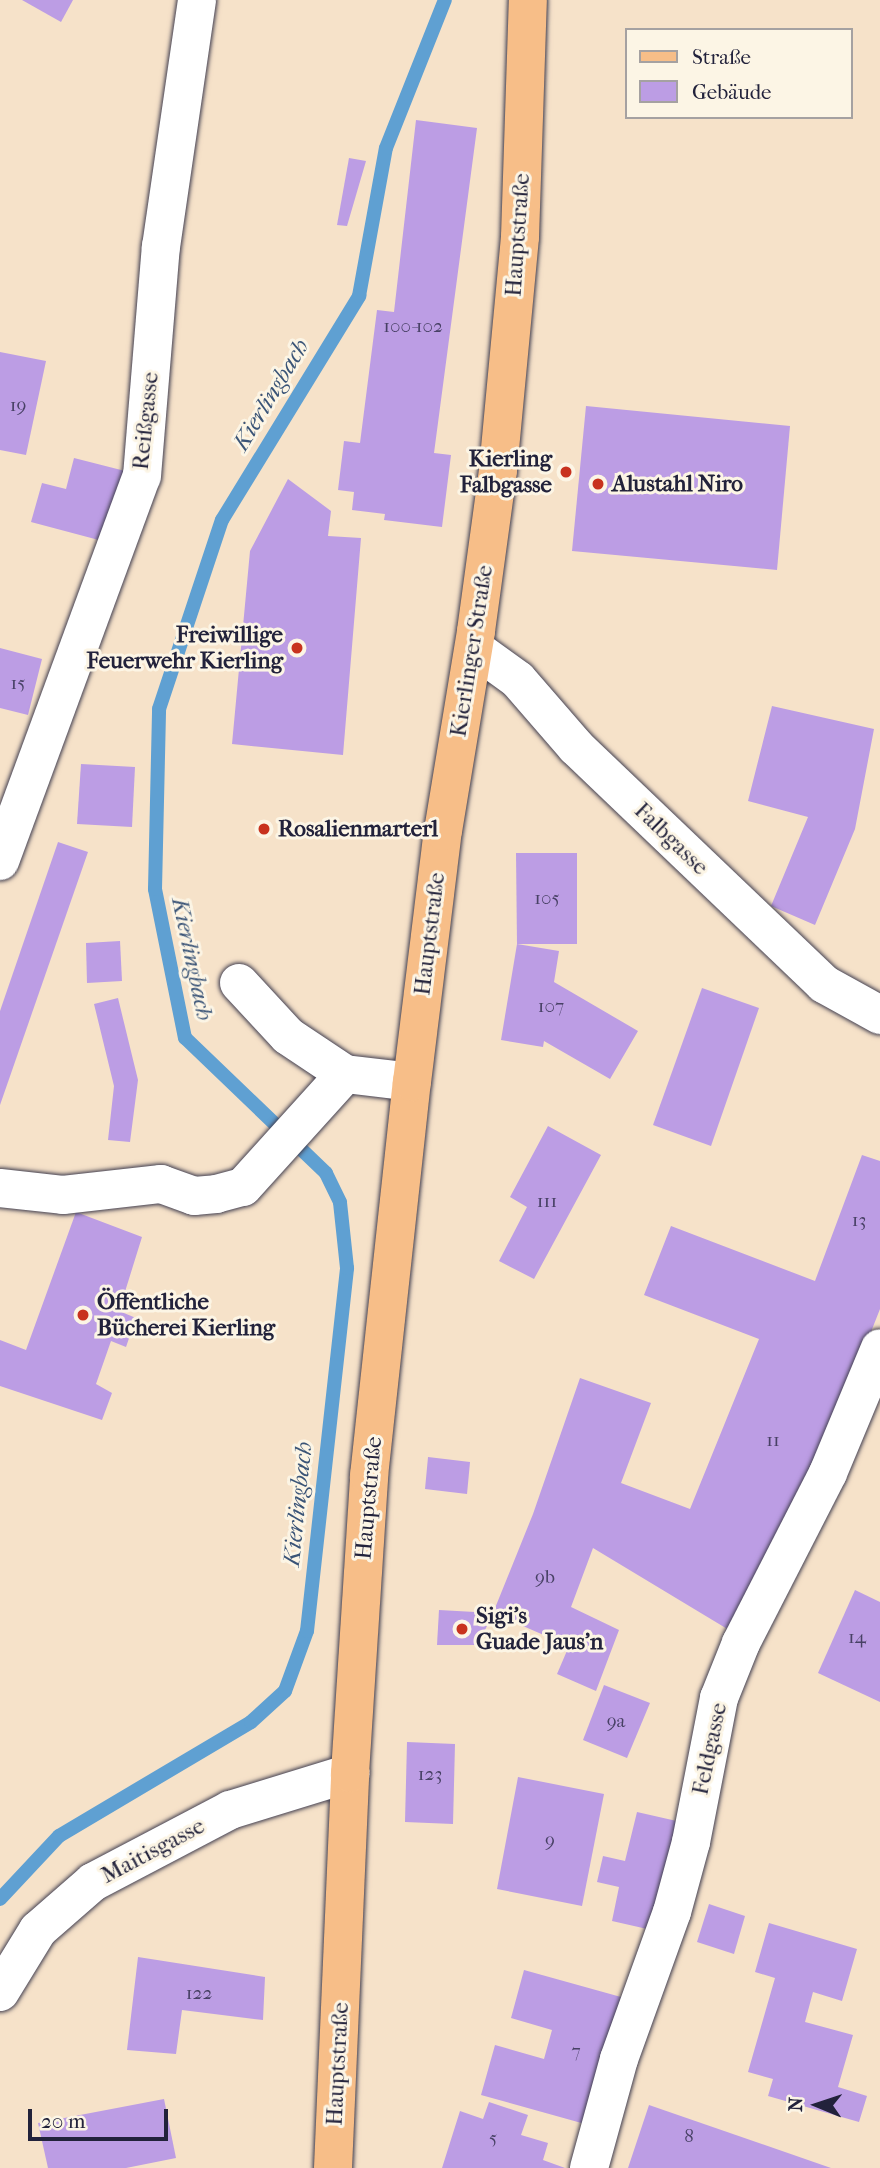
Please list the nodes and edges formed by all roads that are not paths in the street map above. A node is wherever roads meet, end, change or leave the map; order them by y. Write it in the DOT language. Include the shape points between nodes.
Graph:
graph roads {
  1 [pos="197,0"];
  2 [pos="528,0"];
  3 [pos="498,470"];
  4 [pos="474,648"];
  5 [pos="443,831"];
  6 [pos="0,861"];
  7 [pos="239,983"];
  8 [pos="880,1015"];
  9 [pos="345,1074"];
  10 [pos="412,1082"];
  11 [pos="0,1188"];
  12 [pos="880,1348"];
  13 [pos="350,1773"];
  14 [pos="0,1992"];
  15 [pos="333,2168"];
  16 [pos="589,2168"];
  1 -- 6 [label="street, Reißgasse" via="161,247 142,476"];
  2 -- 3 [label="main road, Hauptstraße" via="520,237"];
  3 -- 4 [label="main road, Kierlinger Straße"];
  4 -- 5 [label="main road, Kierlinger Straße"];
  4 -- 8 [label="street, Falbgasse" via="518,680 576,747 824,984"];
  5 -- 10 [label="main road, Hauptstraße"];
  7 -- 9 [label="street" via="288,1036"];
  9 -- 10 [label="street"];
  9 -- 11 [label="street" via="243,1186 194,1196 162,1184 63,1195"];
  10 -- 13 [label="main road, Hauptstraße" via="369,1476"];
  12 -- 16 [label="street, Feldgasse" via="828,1473 741,1643 719,1698 691,1842 672,1912 618,2059"];
  13 -- 14 [label="street, Maitisgasse" via="230,1810 93,1882 38,1930"];
  13 -- 15 [label="main road, Hauptstraße"];
}
